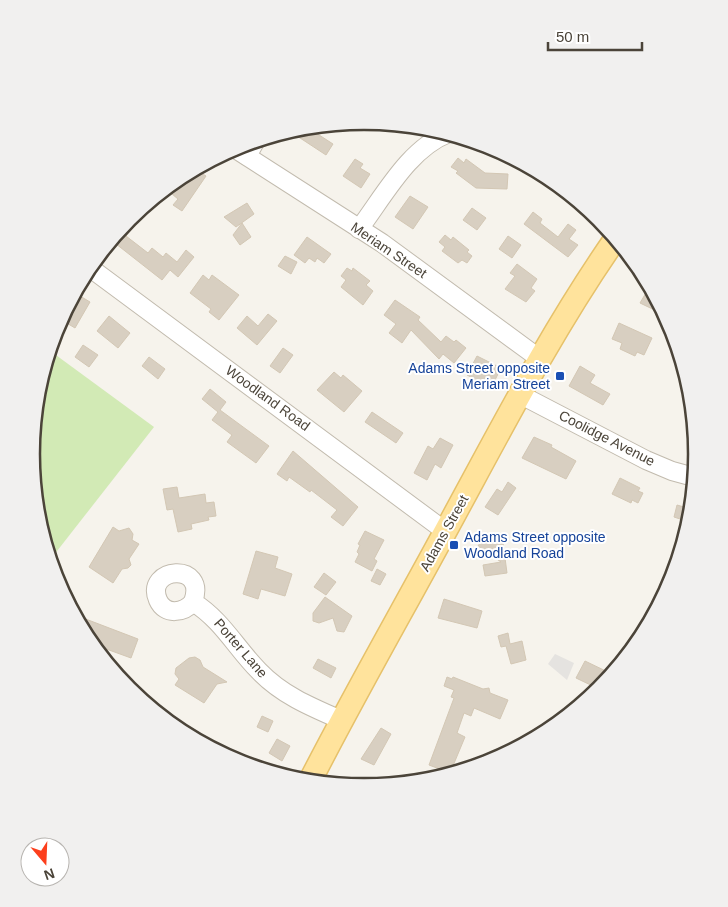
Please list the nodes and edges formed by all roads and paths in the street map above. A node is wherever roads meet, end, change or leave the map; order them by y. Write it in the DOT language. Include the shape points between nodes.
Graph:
graph roads {
  1 [pos="437,138"];
  2 [pos="242,153"];
  3 [pos="359,229"];
  4 [pos="612,244"];
  5 [pos="96,272"];
  6 [pos="540,359"];
  7 [pos="521,395"];
  8 [pos="687,475"];
  9 [pos="445,531"];
  10 [pos="193,602"];
  11 [pos="342,720"];
  12 [pos="314,773"];
  1 -- 3 [label="street" via="420,151"];
  2 -- 3 [label="street, Meriam Street"];
  3 -- 6 [label="street, Meriam Street"];
  4 -- 6 [label="main road, Adams Street" via="577,293"];
  5 -- 9 [label="street, Woodland Road"];
  6 -- 7 [label="main road, Adams Street"];
  7 -- 8 [label="street, Coolidge Avenue" via="646,460"];
  7 -- 9 [label="main road, Adams Street"];
  9 -- 11 [label="main road, Adams Street"];
  10 -- 11 [label="street, Porter Lane" via="214,616 266,678 298,701"];
  11 -- 12 [label="main road, Adams Street"];
}
